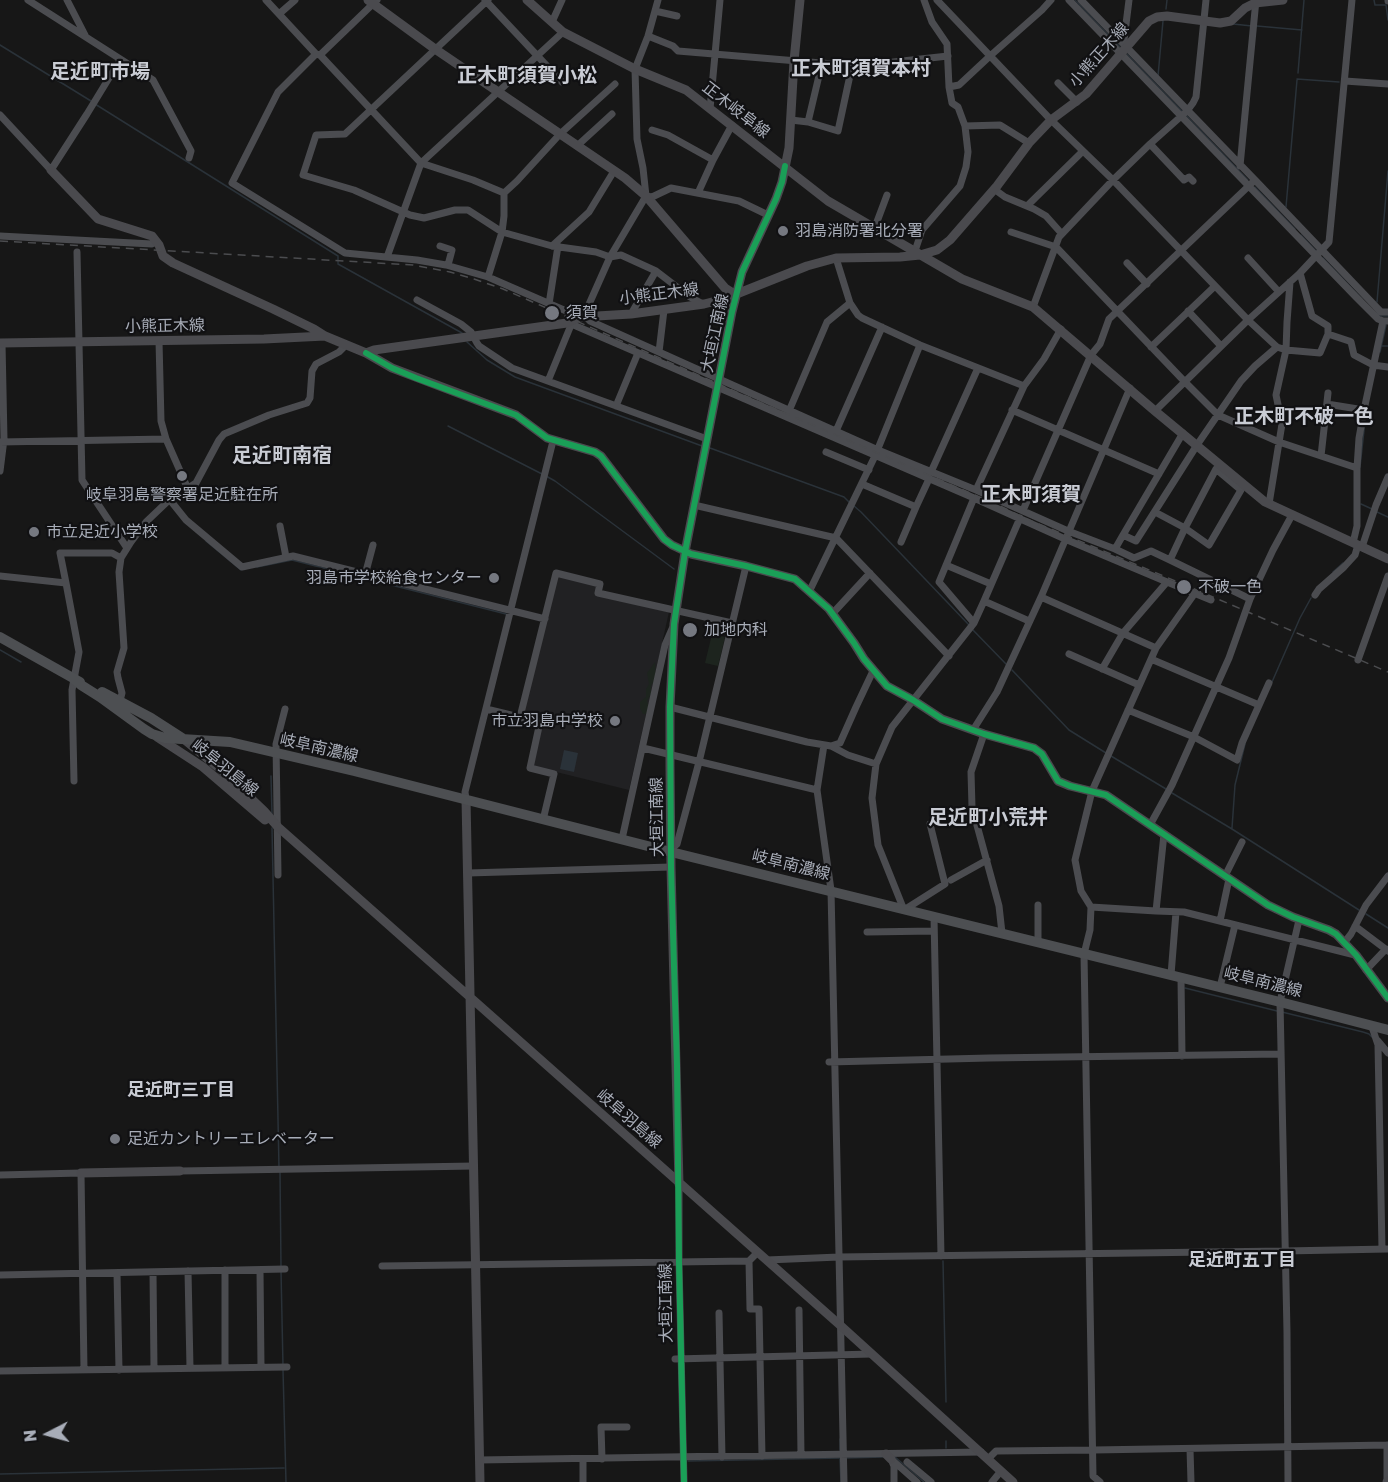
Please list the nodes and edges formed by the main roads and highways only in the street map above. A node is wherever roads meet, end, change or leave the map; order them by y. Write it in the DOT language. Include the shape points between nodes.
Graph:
graph roads {
  1 [pos="0,637"];
  2 [pos="74,679"];
  3 [pos="185,740"];
  4 [pos="1388,1030"];
  1 -- 2 [label="main road, 岐阜南濃線"];
  2 -- 3 [label="main road, 岐阜南濃線"];
  2 -- 3 [label="main road, 岐阜南濃線" via="152,734"];
  3 -- 4 [label="main road, 岐阜南濃線" via="230,742 276,753 1280,1002 1374,1032"];
}
